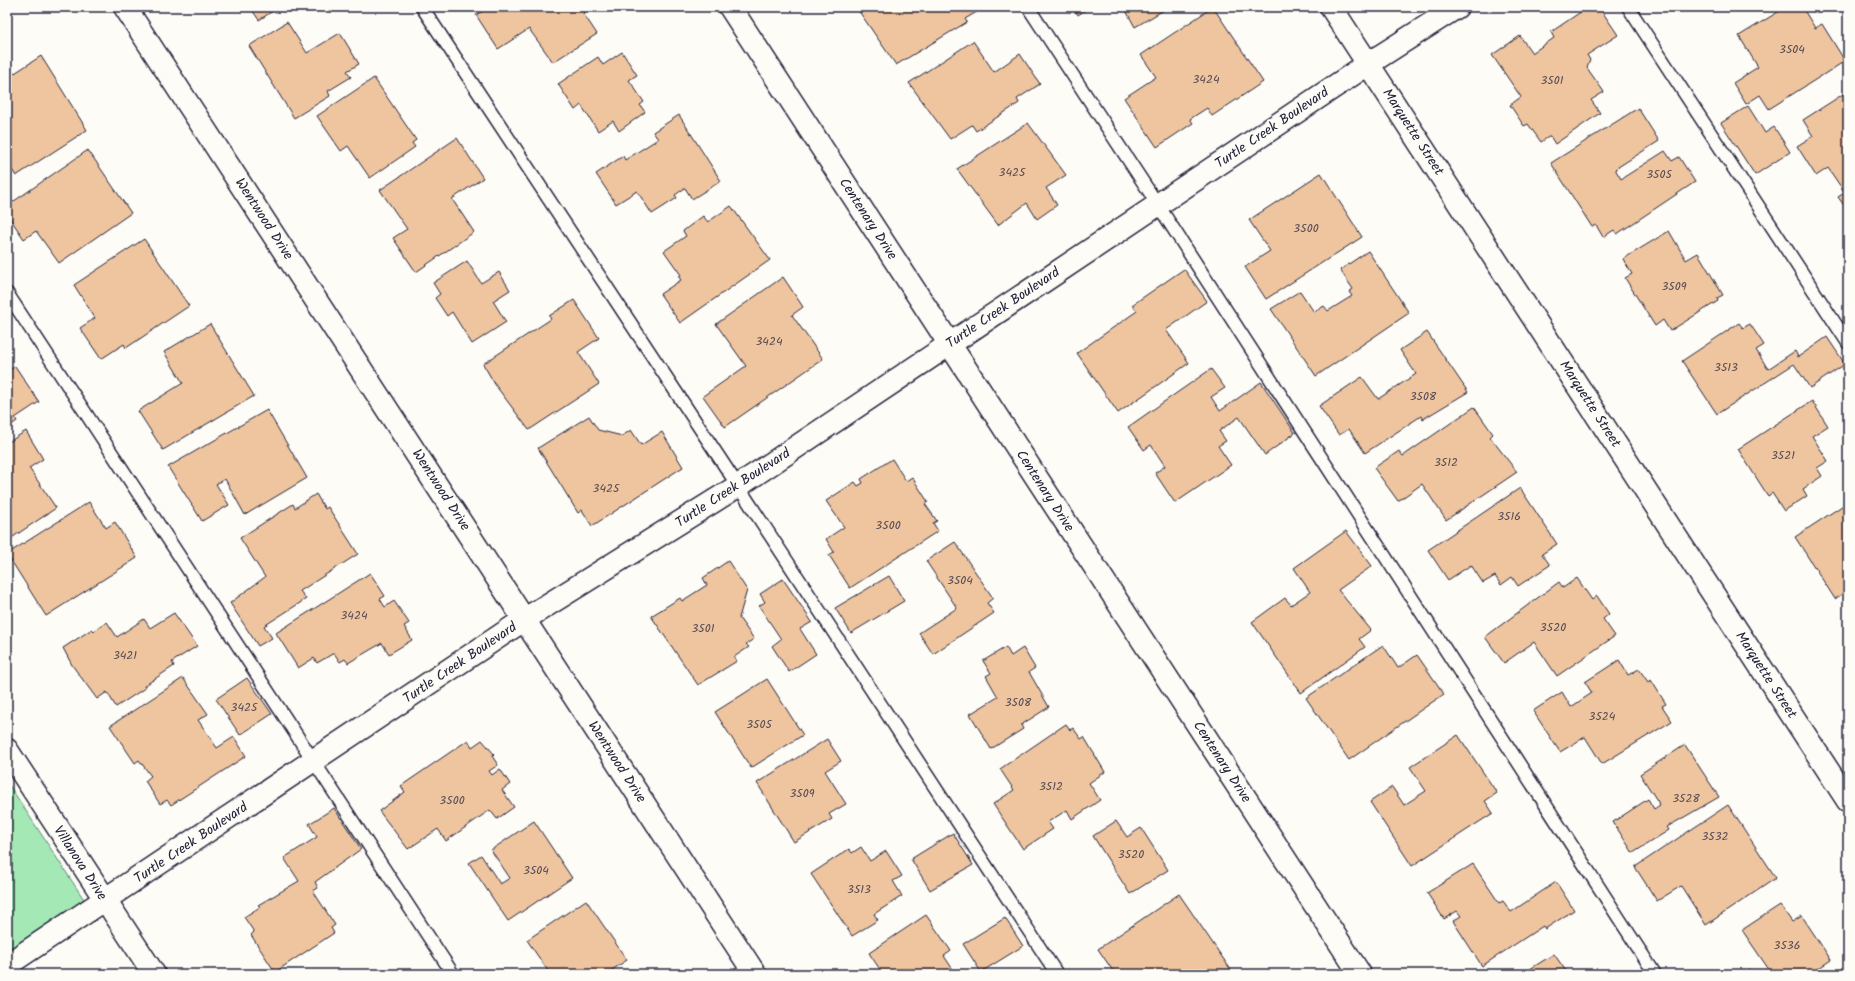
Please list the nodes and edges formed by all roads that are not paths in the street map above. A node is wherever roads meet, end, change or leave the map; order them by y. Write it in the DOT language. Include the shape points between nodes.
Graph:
graph roads {
  1 [pos="125,7"];
  2 [pos="422,7"];
  3 [pos="730,7"];
  4 [pos="1028,7"];
  5 [pos="1331,7"];
  6 [pos="1457,7"];
  7 [pos="1628,7"];
  8 [pos="1368,64"];
  9 [pos="1158,205"];
  10 [pos="7,293"];
  11 [pos="1848,343"];
  12 [pos="948,344"];
  13 [pos="738,486"];
  14 [pos="525,619"];
  15 [pos="7,750"];
  16 [pos="314,761"];
  17 [pos="1848,801"];
  18 [pos="104,900"];
  19 [pos="7,965"];
  20 [pos="154,974"];
  21 [pos="453,974"];
  22 [pos="755,974"];
  23 [pos="1057,974"];
  24 [pos="1360,974"];
  25 [pos="1655,974"];
  1 -- 14 [label="street, Wentwood Drive"];
  2 -- 13 [label="lane"];
  3 -- 12 [label="street, Centenary Drive"];
  4 -- 9 [label="lane"];
  5 -- 8 [label="street, Marquette Street"];
  6 -- 8 [label="street, Turtle Creek Boulevard"];
  7 -- 11 [label="lane"];
  8 -- 9 [label="street, Turtle Creek Boulevard"];
  8 -- 17 [label="street, Marquette Street"];
  9 -- 12 [label="street, Turtle Creek Boulevard"];
  9 -- 25 [label="lane"];
  10 -- 16 [label="lane"];
  12 -- 13 [label="street, Turtle Creek Boulevard"];
  12 -- 24 [label="street, Centenary Drive"];
  13 -- 14 [label="street, Turtle Creek Boulevard"];
  13 -- 23 [label="lane"];
  14 -- 16 [label="street, Turtle Creek Boulevard"];
  14 -- 22 [label="street, Wentwood Drive"];
  15 -- 18 [label="street, Villanova Drive"];
  16 -- 18 [label="street, Turtle Creek Boulevard"];
  16 -- 21 [label="lane"];
  18 -- 19 [label="street, Turtle Creek Boulevard"];
  18 -- 20 [label="street, Villanova Drive"];
}
